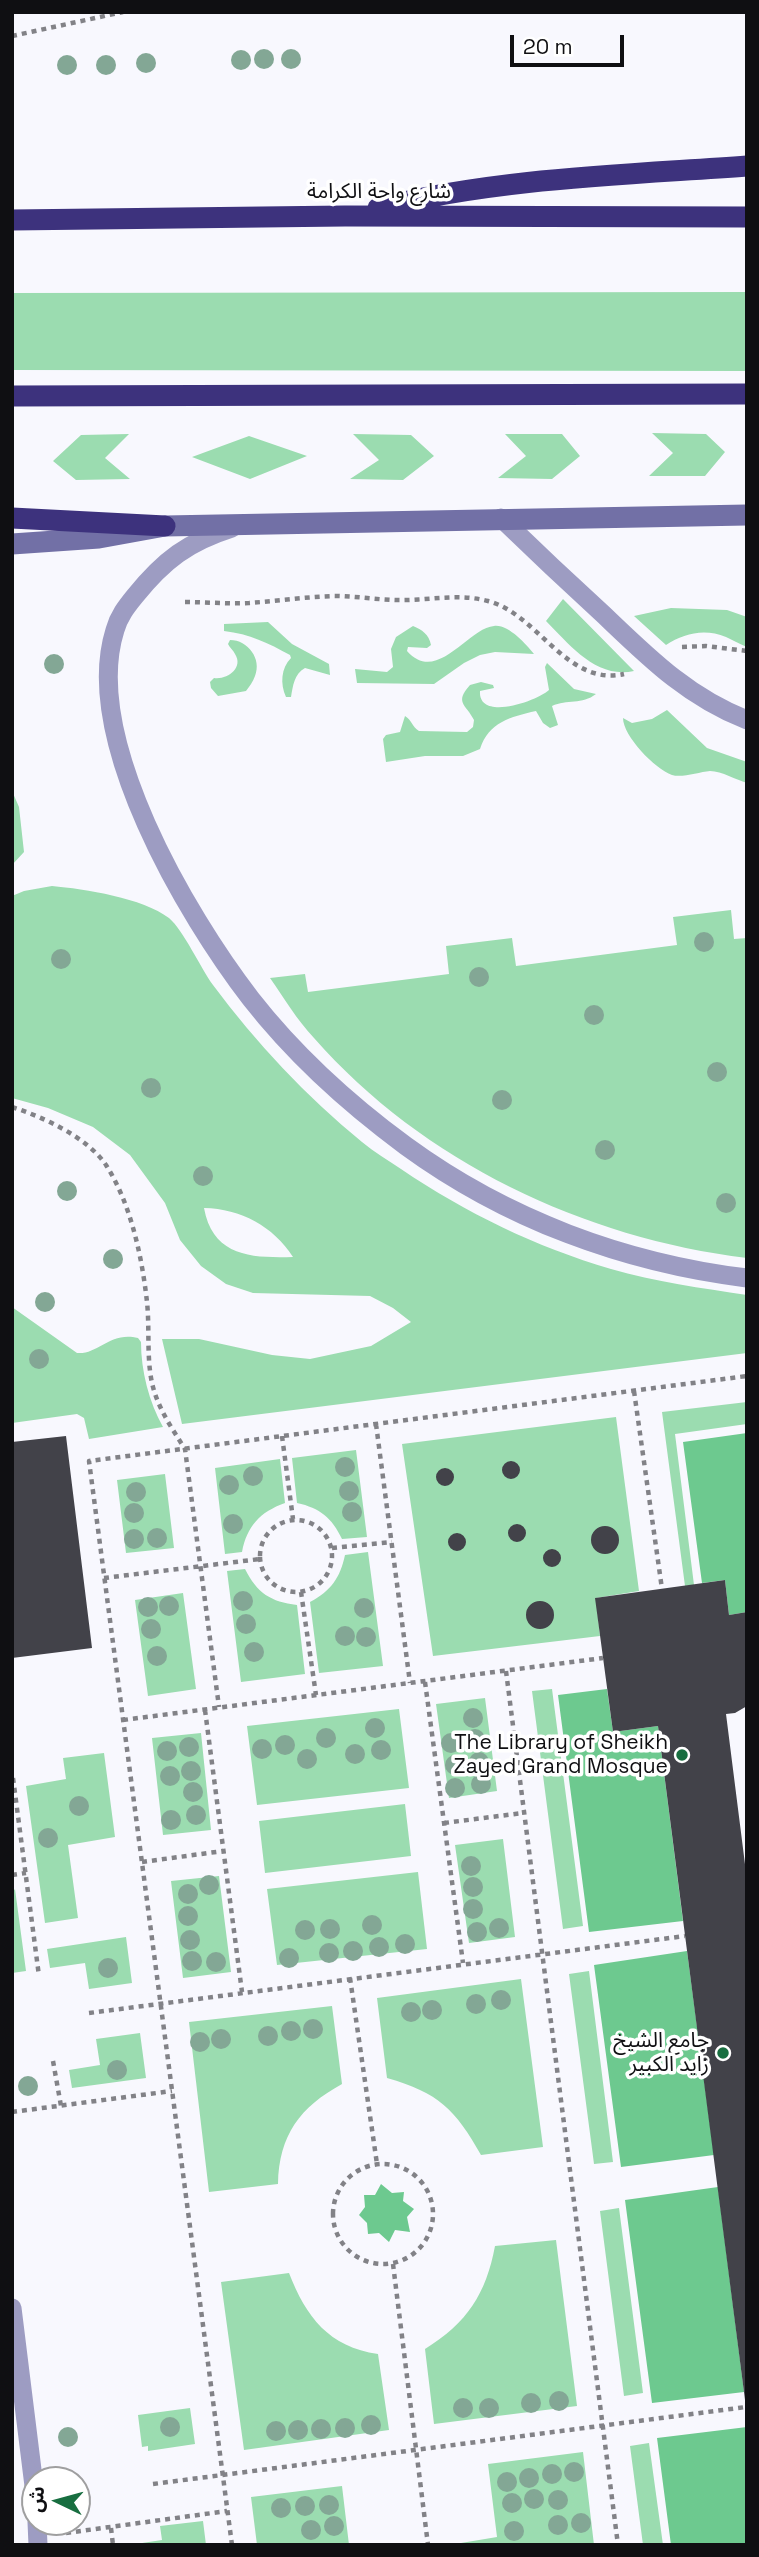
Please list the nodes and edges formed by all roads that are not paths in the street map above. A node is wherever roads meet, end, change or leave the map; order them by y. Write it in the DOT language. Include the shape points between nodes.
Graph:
graph roads {
  1 [pos="747,166"];
  2 [pos="345,216"];
  3 [pos="747,217"];
  4 [pos="12,220"];
  5 [pos="747,394"];
  6 [pos="12,396"];
  7 [pos="747,514"];
  8 [pos="12,518"];
  9 [pos="501,518"];
  10 [pos="242,524"];
  11 [pos="165,526"];
  12 [pos="12,544"];
  13 [pos="747,720"];
  14 [pos="747,1278"];
  15 [pos="12,2308"];
  16 [pos="14,2330"];
  17 [pos="31,2466"];
  1 -- 2 [label="highway" via="489,186"];
  2 -- 3 [label="highway, شارع واحة الكرامة"];
  2 -- 4 [label="highway, شارع واحة الكرامة"];
  5 -- 6 [label="highway"];
  7 -- 9 [label="street"];
  8 -- 11 [label="highway"];
  9 -- 10 [label="street"];
  9 -- 13 [label="lane" via="687,690"];
  10 -- 11 [label="street"];
  10 -- 14 [label="lane" via="192,543 151,575 122,612 108,675 116,737 143,817 210,943 252,1000 308,1062 406,1147 466,1185 595,1245 669,1265"];
  11 -- 12 [label="street" via="99,538"];
  15 -- 16 [label="lane"];
  16 -- 17 [label="lane"];
}
